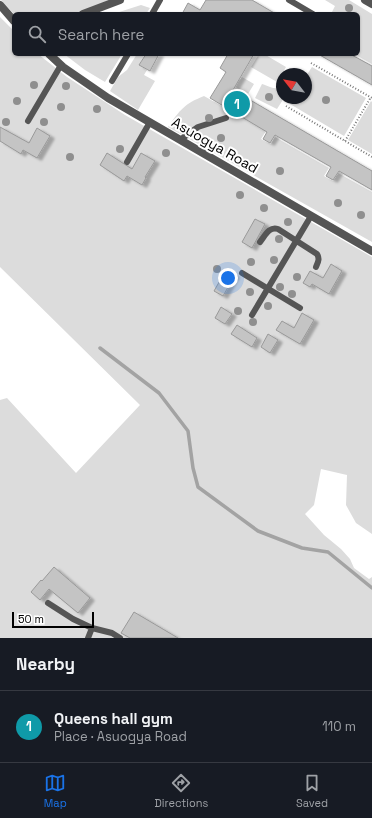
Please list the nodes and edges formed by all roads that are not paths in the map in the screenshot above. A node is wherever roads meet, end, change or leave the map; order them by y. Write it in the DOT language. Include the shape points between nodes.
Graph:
graph roads {
  1 [pos="120,0"];
  2 [pos="160,0"];
  3 [pos="289,0"];
  4 [pos="302,0"];
  5 [pos="365,0"];
  6 [pos="372,4"];
  7 [pos="299,6"];
  8 [pos="1,9"];
  9 [pos="88,12"];
  10 [pos="153,12"];
  11 [pos="310,12"];
  12 [pos="12,19"];
  13 [pos="50,56"];
  14 [pos="127,56"];
  15 [pos="61,65"];
  16 [pos="112,81"];
  17 [pos="226,118"];
  18 [pos="28,121"];
  19 [pos="150,122"];
  20 [pos="180,140"];
  21 [pos="127,162"];
  22 [pos="311,216"];
  23 [pos="297,240"];
  24 [pos="260,242"];
  25 [pos="372,251"];
  26 [pos="316,267"];
  27 [pos="242,273"];
  28 [pos="268,288"];
  29 [pos="300,308"];
  30 [pos="252,315"];
  31 [pos="48,603"];
  32 [pos="92,628"];
  33 [pos="88,638"];
  34 [pos="120,638"];
  1 -- 9 [label="street"];
  2 -- 10 [label="lane"];
  3 -- 7 [label="lane"];
  4 -- 7 [label="lane"];
  5 -- 6 [label="street"];
  7 -- 11 [label="lane"];
  8 -- 12 [label="street"];
  13 -- 15 [label="street, Asuogya Road"];
  14 -- 16 [label="lane"];
  15 -- 18 [label="lane"];
  15 -- 19 [label="street, Asuogya Road" via="108,98"];
  17 -- 20 [label="lane" via="198,127"];
  19 -- 20 [label="street, Asuogya Road"];
  19 -- 21 [label="lane"];
  20 -- 22 [label="street, Asuogya Road"];
  22 -- 23 [label="lane"];
  22 -- 25 [label="street, Asuogya Road"];
  23 -- 24 [label="lane" via="274,228 270,229"];
  23 -- 26 [label="lane" via="317,254"];
  23 -- 28 [label="lane"];
  27 -- 28 [label="lane"];
  28 -- 29 [label="lane"];
  28 -- 30 [label="lane"];
  31 -- 32 [label="lane"];
  32 -- 33 [label="lane"];
  32 -- 34 [label="lane" via="112,633"];
}
